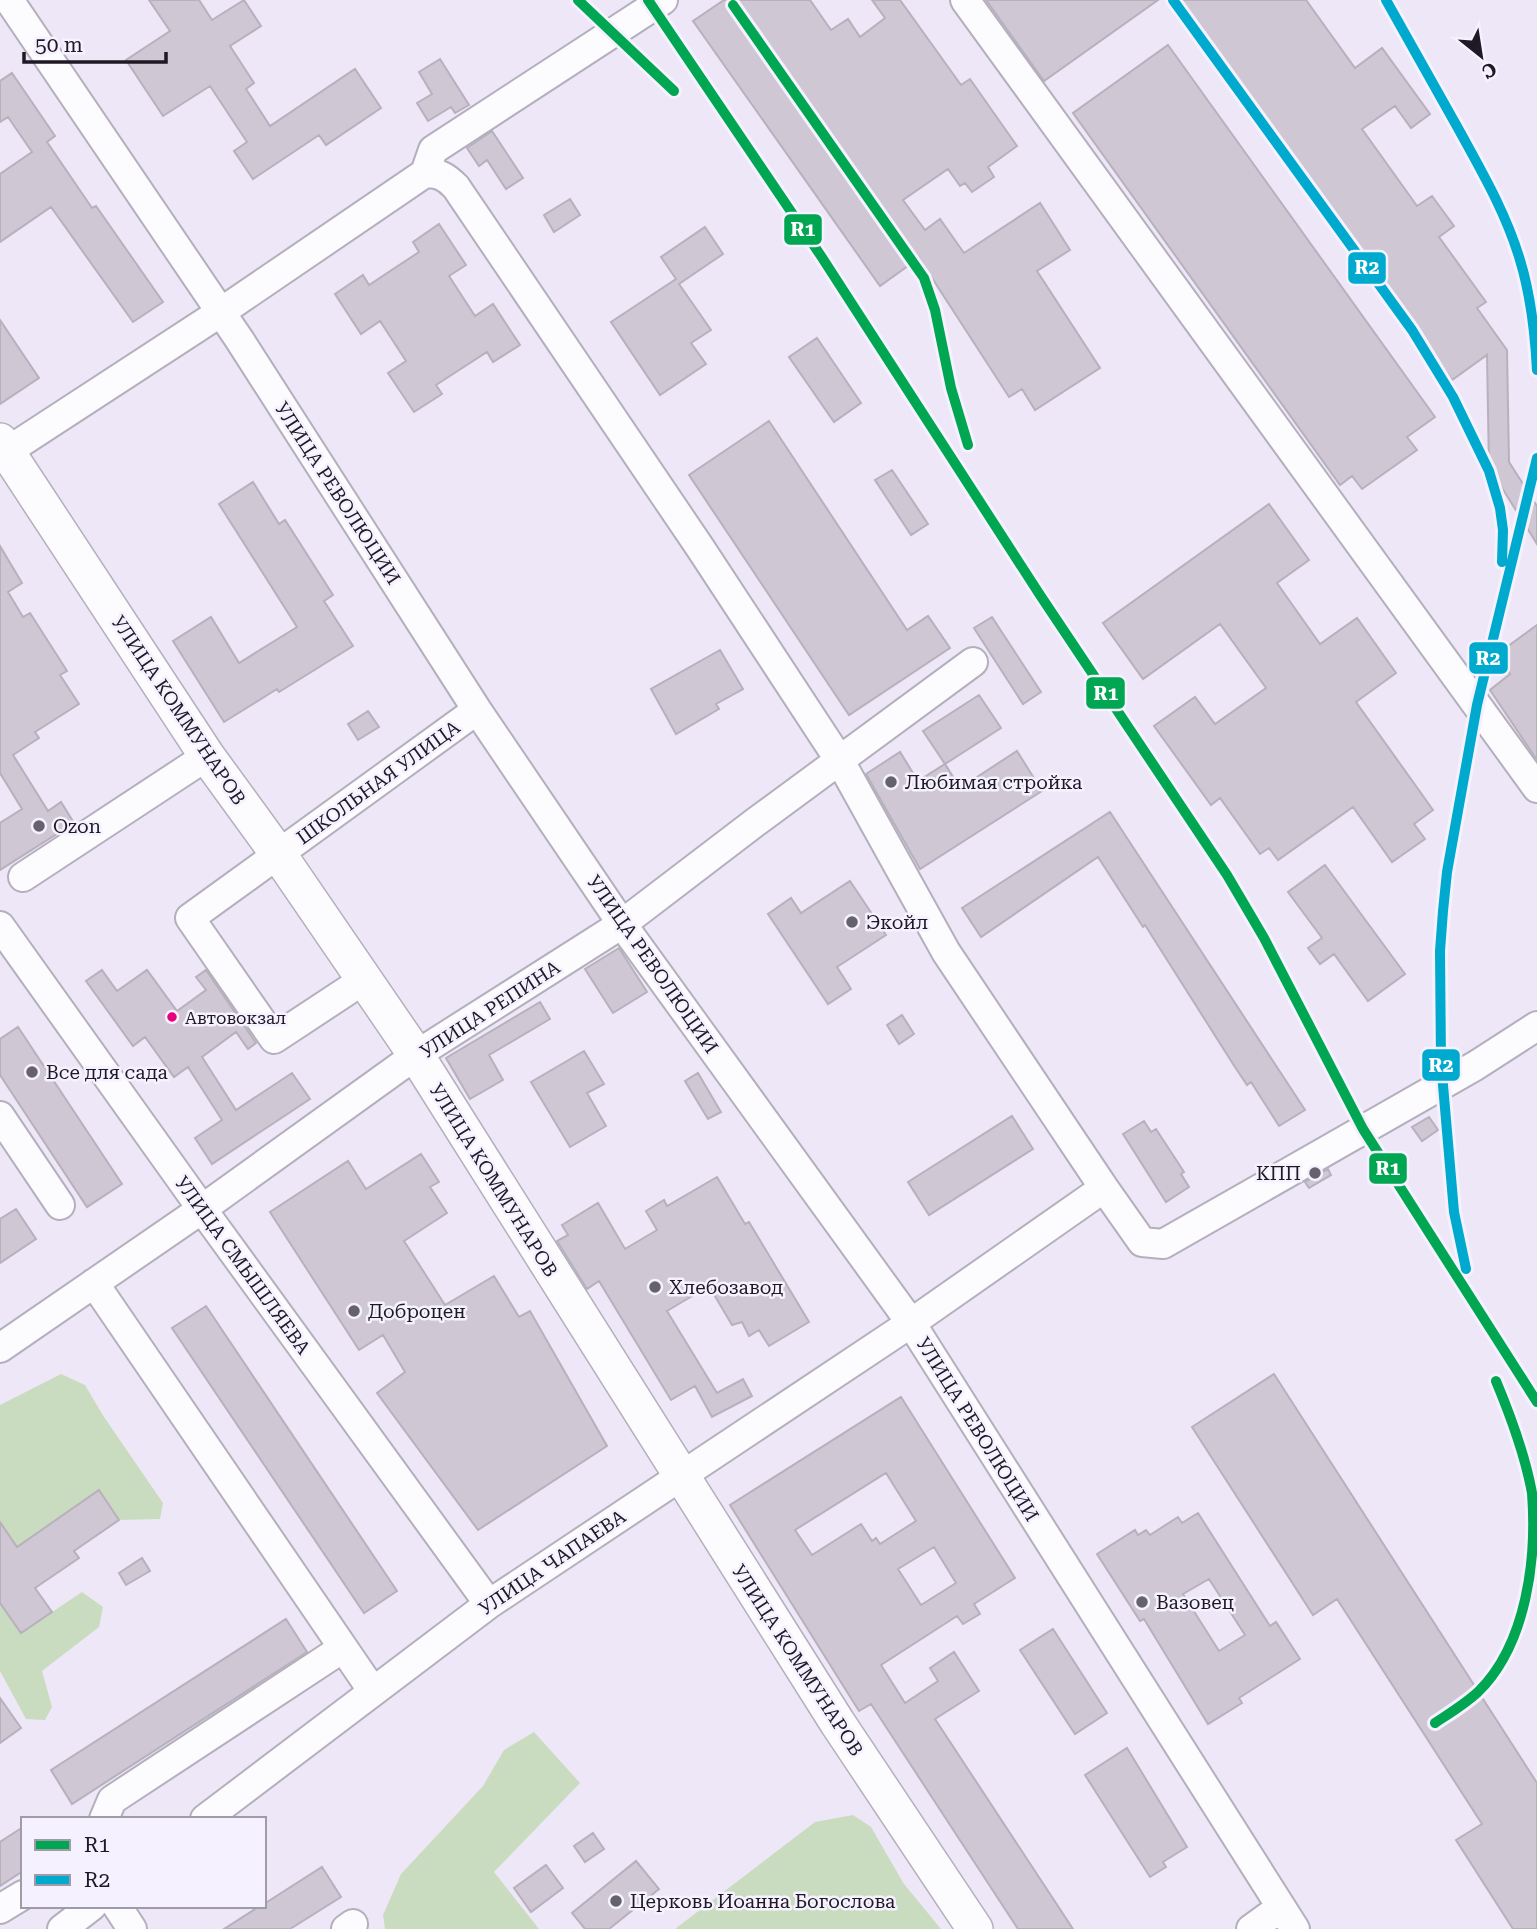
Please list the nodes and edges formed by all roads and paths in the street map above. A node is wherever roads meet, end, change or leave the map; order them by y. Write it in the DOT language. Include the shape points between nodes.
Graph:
graph roads {
  1 [pos="9,0"];
  2 [pos="663,0"];
  3 [pos="965,0"];
  4 [pos="425,173"];
  5 [pos="221,312"];
  6 [pos="2,449"];
  7 [pos="973,662"];
  8 [pos="477,710"];
  9 [pos="207,756"];
  10 [pos="840,761"];
  11 [pos="1537,788"];
  12 [pos="279,855"];
  13 [pos="23,877"];
  14 [pos="622,924"];
  15 [pos="1,928"];
  16 [pos="365,979"];
  17 [pos="1537,1026"];
  18 [pos="416,1055"];
  19 [pos="0,1116"];
  20 [pos="1104,1188"];
  21 [pos="60,1205"];
  22 [pos="202,1209"];
  23 [pos="94,1283"];
  24 [pos="911,1323"];
  25 [pos="0,1348"];
  26 [pos="680,1475"];
  27 [pos="489,1604"];
  28 [pos="344,1648"];
  29 [pos="372,1690"];
  30 [pos="105,1817"];
  31 [pos="208,1817"];
  32 [pos="21,1896"];
  33 [pos="89,1908"];
  34 [pos="118,1908"];
  35 [pos="0,1909"];
  36 [pos="1288,1919"];
  37 [pos="62,1929"];
  38 [pos="132,1929"];
  39 [pos="975,1929"];
  40 [pos="1251,1929"];
  1 -- 5 [label="street, УЛИЦА РЕВОЛЮЦИИ"];
  2 -- 4 [label="street" via="433,149"];
  3 -- 11 [label="street"];
  4 -- 5 [label="street"];
  4 -- 10 [label="street" via="438,173 456,187"];
  5 -- 6 [label="street"];
  5 -- 8 [label="street, УЛИЦА РЕВОЛЮЦИИ"];
  6 -- 9 [label="main road, УЛИЦА КОММУНАРОВ"];
  7 -- 10 [label="street, УЛИЦА РЕПИНА"];
  8 -- 12 [label="street, ШКОЛЬНАЯ УЛИЦА"];
  8 -- 14 [label="street, УЛИЦА РЕВОЛЮЦИИ"];
  9 -- 12 [label="main road, УЛИЦА КОММУНАРОВ"];
  9 -- 13 [label="street"];
  10 -- 14 [label="street, УЛИЦА РЕПИНА"];
  10 -- 20 [label="street" via="946,952"];
  12 -- 16 [label="main road, УЛИЦА КОММУНАРОВ"];
  12 -- 16 [label="street, ШКОЛЬНАЯ УЛИЦА" via="190,918 266,1028 274,1039"];
  14 -- 18 [label="street, УЛИЦА РЕПИНА"];
  14 -- 24 [label="street, УЛИЦА РЕВОЛЮЦИИ"];
  15 -- 22 [label="street, УЛИЦА СМЫШЛЯЕВА"];
  16 -- 18 [label="main road, УЛИЦА КОММУНАРОВ"];
  17 -- 20 [label="street" via="1163,1244 1142,1242"];
  18 -- 22 [label="street, УЛИЦА РЕПИНА"];
  18 -- 26 [label="main road, УЛИЦА КОММУНАРОВ"];
  19 -- 21 [label="street"];
  20 -- 24 [label="street, УЛИЦА ЧАПАЕВА"];
  22 -- 23 [label="street, УЛИЦА РЕПИНА"];
  22 -- 27 [label="street, УЛИЦА СМЫШЛЯЕВА"];
  23 -- 25 [label="street, УЛИЦА РЕПИНА"];
  23 -- 28 [label="street"];
  24 -- 26 [label="street, УЛИЦА ЧАПАЕВА"];
  24 -- 36 [label="street, УЛИЦА РЕВОЛЮЦИИ"];
  26 -- 27 [label="street, УЛИЦА ЧАПАЕВА"];
  26 -- 39 [label="main road, УЛИЦА КОММУНАРОВ"];
  27 -- 29 [label="street, УЛИЦА ЧАПАЕВА"];
  28 -- 29 [label="street"];
  28 -- 30 [label="street" via="112,1800"];
  29 -- 31 [label="street, УЛИЦА ЧАПАЕВА"];
  32 -- 35 [label="street"];
  33 -- 37 [label="street"];
  34 -- 38 [label="street"];
  36 -- 40 [label="street"];
}
